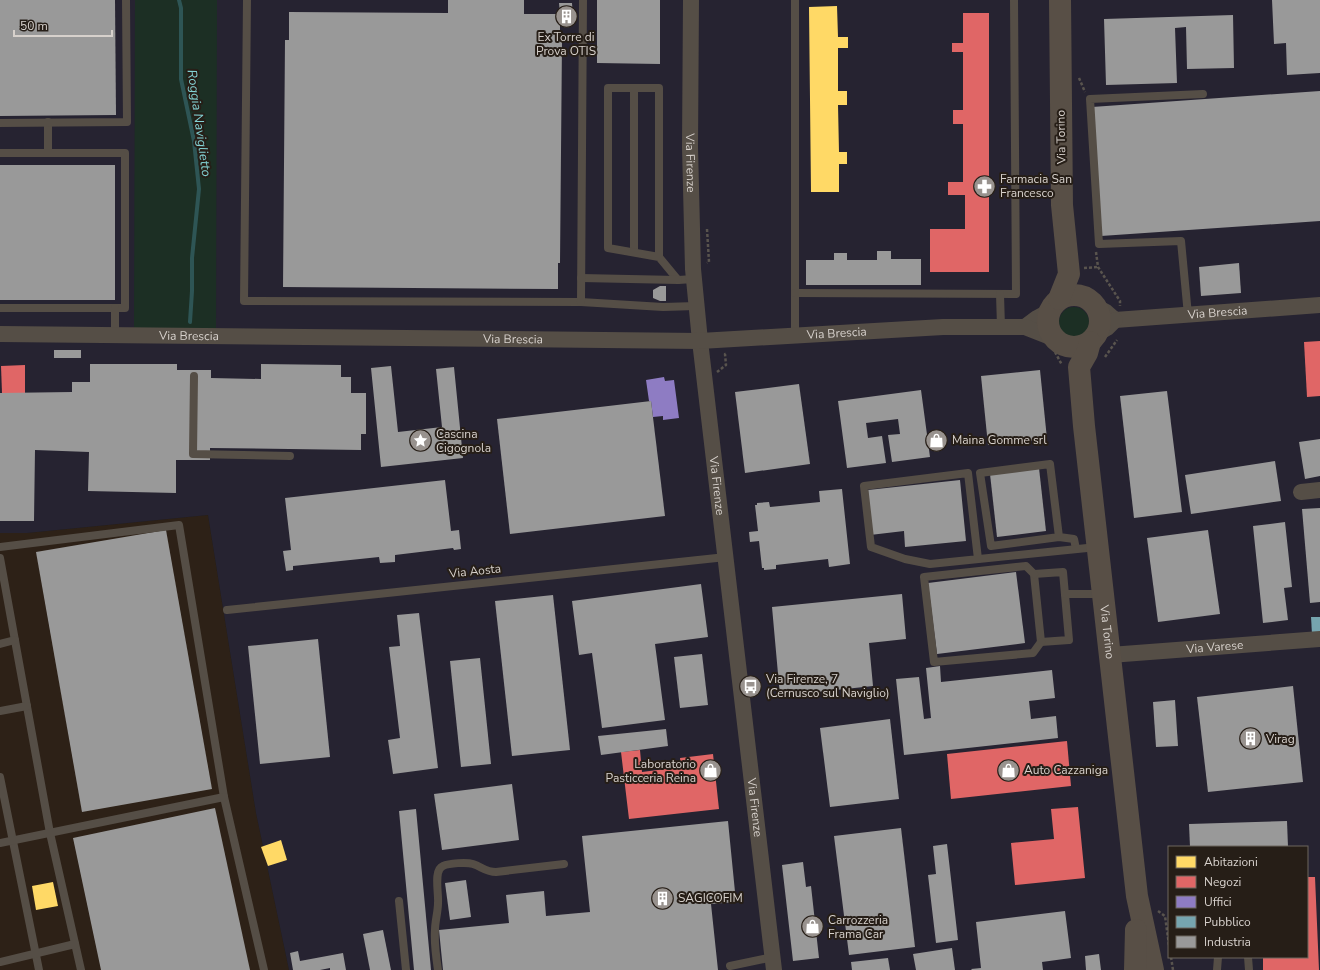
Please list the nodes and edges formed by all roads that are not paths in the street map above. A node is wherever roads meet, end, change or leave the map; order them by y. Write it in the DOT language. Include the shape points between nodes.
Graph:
graph roads {
  1 [pos="126,0"];
  2 [pos="247,0"];
  3 [pos="583,0"];
  4 [pos="691,0"];
  5 [pos="795,0"];
  6 [pos="1014,0"];
  7 [pos="1060,0"];
  8 [pos="634,88"];
  9 [pos="1203,94"];
  10 [pos="48,122"];
  11 [pos="0,123"];
  12 [pos="0,153"];
  13 [pos="48,153"];
  14 [pos="634,252"];
  15 [pos="659,257"];
  16 [pos="1069,274"];
  17 [pos="581,278"];
  18 [pos="694,279"];
  19 [pos="678,280"];
  20 [pos="795,293"];
  21 [pos="1000,294"];
  22 [pos="581,302"];
  23 [pos="1090,302"];
  24 [pos="1054,305"];
  25 [pos="1320,305"];
  26 [pos="696,306"];
  27 [pos="0,308"];
  28 [pos="115,308"];
  29 [pos="1188,315"];
  30 [pos="1118,320"];
  31 [pos="1001,327"];
  32 [pos="1025,327"];
  33 [pos="0,334"];
  34 [pos="115,335"];
  35 [pos="795,335"];
  36 [pos="700,341"];
  37 [pos="1058,342"];
  38 [pos="1097,345"];
  39 [pos="1079,367"];
  40 [pos="194,376"];
  41 [pos="290,456"];
  42 [pos="1320,490"];
  43 [pos="1301,492"];
  44 [pos="1059,537"];
  45 [pos="1098,547"];
  46 [pos="0,548"];
  47 [pos="1076,549"];
  48 [pos="726,557"];
  49 [pos="0,558"];
  50 [pos="978,559"];
  51 [pos="1034,574"];
  52 [pos="1065,594"];
  53 [pos="1103,594"];
  54 [pos="227,610"];
  55 [pos="1320,639"];
  56 [pos="15,640"];
  57 [pos="1041,642"];
  58 [pos="0,644"];
  59 [pos="1110,655"];
  60 [pos="27,706"];
  61 [pos="0,712"];
  62 [pos="0,776"];
  63 [pos="224,797"];
  64 [pos="50,833"];
  65 [pos="13,841"];
  66 [pos="0,843"];
  67 [pos="564,864"];
  68 [pos="1137,896"];
  69 [pos="399,902"];
  70 [pos="75,944"];
  71 [pos="36,953"];
  72 [pos="1218,958"];
  73 [pos="1248,958"];
  74 [pos="0,962"];
  75 [pos="773,964"];
  76 [pos="730,966"];
  77 [pos="39,970"];
  78 [pos="81,970"];
  79 [pos="264,970"];
  80 [pos="406,970"];
  81 [pos="438,970"];
  82 [pos="1135,970"];
  83 [pos="1153,970"];
  84 [pos="1217,970"];
  85 [pos="1249,970"];
  1 -- 10 [label="lane" via="127,122"];
  2 -- 22 [label="lane" via="244,301"];
  3 -- 17 [label="lane"];
  4 -- 18 [label="street, Via Firenze" via="690,147"];
  5 -- 20 [label="lane"];
  6 -- 21 [label="lane" via="1016,294"];
  7 -- 16 [label="street, Via Torino" via="1062,205"];
  8 -- 14 [label="lane"];
  8 -- 14 [label="lane" via="608,88 608,248"];
  8 -- 15 [label="lane" via="659,88"];
  9 -- 29 [label="lane" via="1090,99 1099,244 1181,241"];
  10 -- 11 [label="lane"];
  10 -- 13 [label="lane"];
  12 -- 13 [label="lane"];
  13 -- 28 [label="lane" via="125,153 125,308"];
  14 -- 15 [label="lane"];
  15 -- 19 [label="lane"];
  16 -- 23 [label="street, Via Torino"];
  16 -- 24 [label="street, Via Torino"];
  17 -- 19 [label="lane"];
  17 -- 22 [label="lane"];
  18 -- 19 [label="lane"];
  18 -- 26 [label="street, Via Firenze"];
  20 -- 21 [label="lane"];
  20 -- 35 [label="lane"];
  21 -- 31 [label="lane"];
  22 -- 26 [label="lane" via="662,307"];
  23 -- 24 [label="street" via="1072,295"];
  23 -- 30 [label="street"];
  23 -- 38 [label="street, Via Torino" via="1100,317"];
  24 -- 32 [label="street"];
  24 -- 37 [label="street, Via Torino" via="1047,322 1048,328"];
  25 -- 29 [label="street, Via Brescia"];
  26 -- 36 [label="street, Via Firenze"];
  27 -- 28 [label="lane"];
  28 -- 34 [label="lane"];
  29 -- 30 [label="street, Via Brescia"];
  30 -- 38 [label="street" via="1107,328"];
  31 -- 32 [label="street, Via Brescia"];
  31 -- 35 [label="street, Via Brescia" via="944,327"];
  32 -- 37 [label="street, Via Brescia"];
  33 -- 34 [label="street, Via Brescia"];
  34 -- 36 [label="street, Via Brescia"];
  35 -- 36 [label="street, Via Brescia"];
  36 -- 48 [label="street, Via Firenze"];
  37 -- 38 [label="street" via="1074,348"];
  37 -- 39 [label="street, Via Torino"];
  38 -- 39 [label="street, Via Torino" via="1087,353"];
  39 -- 45 [label="street, Via Torino"];
  40 -- 41 [label="lane" via="193,454"];
  42 -- 43 [label="street"];
  44 -- 44 [label="lane" via="990,546 980,473 1050,464"];
  44 -- 47 [label="lane" via="1074,539"];
  45 -- 47 [label="lane"];
  45 -- 53 [label="street, Via Torino"];
  46 -- 63 [label="lane" via="179,525"];
  47 -- 50 [label="lane"];
  48 -- 54 [label="lane, Via Aosta"];
  48 -- 75 [label="street, Via Firenze"];
  49 -- 56 [label="lane"];
  50 -- 50 [label="lane" via="930,564 905,559 871,547 864,486 968,473"];
  51 -- 52 [label="lane" via="1063,572"];
  51 -- 57 [label="lane"];
  51 -- 57 [label="lane" via="1026,566 924,577 934,662 1033,653"];
  52 -- 53 [label="lane"];
  52 -- 57 [label="lane" via="1069,640"];
  53 -- 59 [label="street, Via Torino"];
  55 -- 59 [label="street, Via Varese"];
  56 -- 58 [label="lane"];
  56 -- 60 [label="lane"];
  59 -- 68 [label="street, Via Torino"];
  60 -- 61 [label="lane"];
  60 -- 64 [label="lane"];
  62 -- 65 [label="lane"];
  63 -- 64 [label="lane"];
  63 -- 79 [label="lane"];
  64 -- 65 [label="lane"];
  64 -- 70 [label="lane"];
  65 -- 66 [label="lane"];
  65 -- 71 [label="lane"];
  67 -- 81 [label="lane" via="496,872 488,872 468,863 441,867 437,877 435,929"];
  68 -- 82 [label="street, Via Torino"];
  68 -- 83 [label="street, Via Torino"];
  69 -- 80 [label="lane"];
  70 -- 71 [label="lane"];
  70 -- 78 [label="lane"];
  71 -- 74 [label="lane"];
  71 -- 77 [label="lane"];
  72 -- 84 [label="lane"];
  73 -- 85 [label="lane"];
  75 -- 76 [label="lane"];
}
